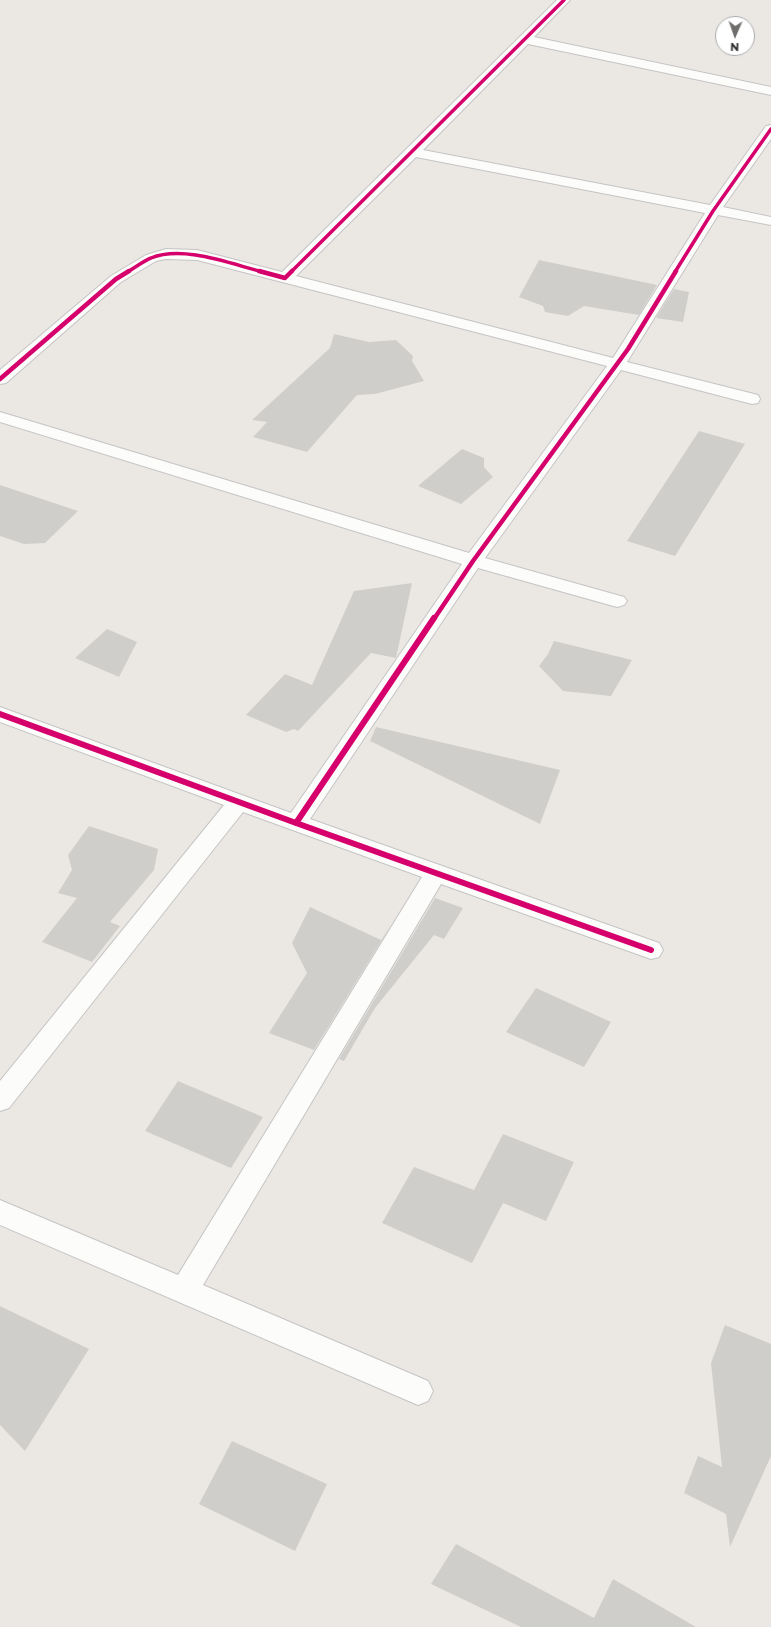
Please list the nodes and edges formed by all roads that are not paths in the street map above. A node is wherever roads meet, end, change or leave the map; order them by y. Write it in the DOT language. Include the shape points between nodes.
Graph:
graph roads {
  1 [pos="564,0"];
  2 [pos="524,39"];
  3 [pos="771,91"];
  4 [pos="771,129"];
  5 [pos="412,152"];
  6 [pos="713,211"];
  7 [pos="771,221"];
  8 [pos="285,278"];
  9 [pos="617,364"];
  10 [pos="0,379"];
  11 [pos="752,399"];
  12 [pos="0,417"];
  13 [pos="473,561"];
  14 [pos="617,601"];
  15 [pos="0,714"];
  16 [pos="239,802"];
  17 [pos="296,823"];
  18 [pos="436,873"];
  19 [pos="651,950"];
  20 [pos="0,1100"];
  21 [pos="0,1212"];
  22 [pos="184,1290"];
  23 [pos="418,1391"];
  1 -- 2 [label="street"];
  2 -- 3 [label="street"];
  2 -- 5 [label="street"];
  4 -- 6 [label="street"];
  5 -- 6 [label="street"];
  5 -- 8 [label="street"];
  6 -- 7 [label="street"];
  6 -- 9 [label="street"];
  8 -- 9 [label="street"];
  8 -- 10 [label="street" via="197,255 166,254 151,258 116,279"];
  9 -- 11 [label="street"];
  9 -- 13 [label="street"];
  12 -- 13 [label="street"];
  13 -- 14 [label="street"];
  13 -- 17 [label="street"];
  15 -- 16 [label="street"];
  16 -- 17 [label="street"];
  16 -- 20 [label="street"];
  17 -- 18 [label="street"];
  18 -- 19 [label="street"];
  18 -- 22 [label="street"];
  21 -- 22 [label="street"];
  22 -- 23 [label="street"];
}
